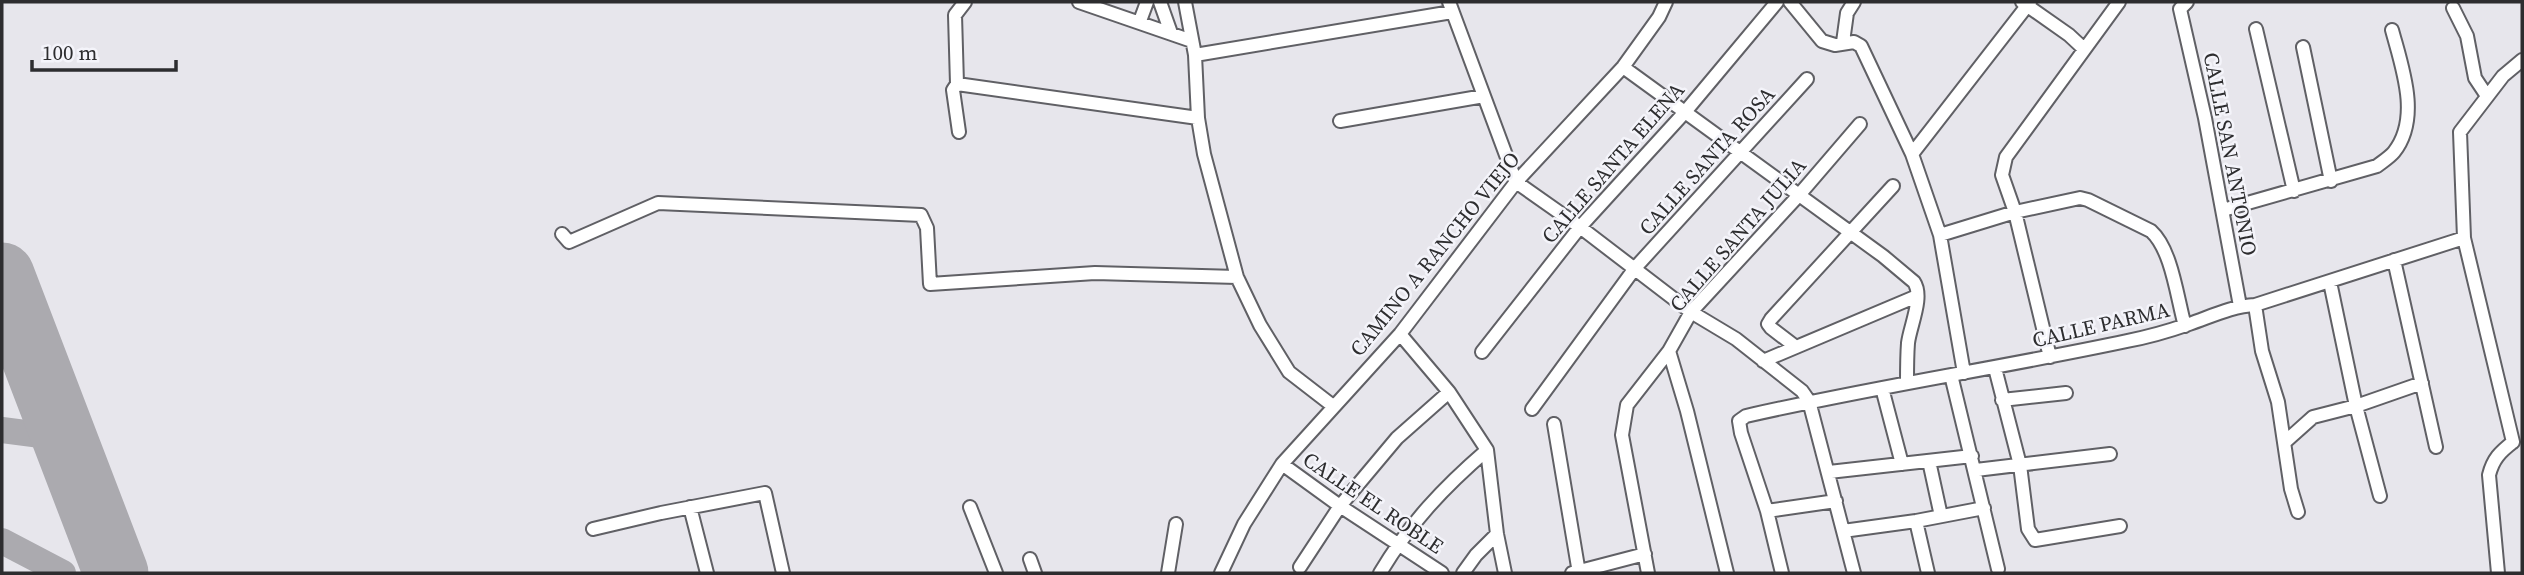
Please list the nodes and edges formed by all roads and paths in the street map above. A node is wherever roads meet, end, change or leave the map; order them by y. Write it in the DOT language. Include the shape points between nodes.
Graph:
graph roads {
  1 [pos="965,2"];
  2 [pos="1079,2"];
  3 [pos="1147,2"];
  4 [pos="1160,2"];
  5 [pos="1185,2"];
  6 [pos="1666,2"];
  7 [pos="1777,2"];
  8 [pos="1790,2"];
  9 [pos="1854,2"];
  10 [pos="2119,2"];
  11 [pos="2026,3"];
  12 [pos="2183,6"];
  13 [pos="1451,7"];
  14 [pos="2453,8"];
  15 [pos="1140,21"];
  16 [pos="2256,29"];
  17 [pos="2392,30"];
  18 [pos="1171,33"];
  19 [pos="1192,41"];
  20 [pos="1843,42"];
  21 [pos="2303,47"];
  22 [pos="2084,49"];
  23 [pos="1195,55"];
  24 [pos="2522,60"];
  25 [pos="1623,67"];
  26 [pos="1807,79"];
  27 [pos="957,84"];
  28 [pos="1484,96"];
  29 [pos="2487,96"];
  30 [pos="1685,111"];
  31 [pos="1198,118"];
  32 [pos="1340,121"];
  33 [pos="1860,124"];
  34 [pos="959,132"];
  35 [pos="1740,151"];
  36 [pos="1912,154"];
  37 [pos="2331,181"];
  38 [pos="1516,182"];
  39 [pos="1893,186"];
  40 [pos="2294,191"];
  41 [pos="1799,195"];
  42 [pos="2222,210"];
  43 [pos="2015,212"];
  44 [pos="1580,227"];
  45 [pos="1851,232"];
  46 [pos="562,234"];
  47 [pos="1940,235"];
  48 [pos="2463,238"];
  49 [pos="2394,260"];
  50 [pos="1635,268"];
  51 [pos="1237,277"];
  52 [pos="2330,282"];
  53 [pos="1917,296"];
  54 [pos="2255,305"];
  55 [pos="2240,306"];
  56 [pos="1691,312"];
  57 [pos="2185,326"];
  58 [pos="1400,334"];
  59 [pos="1796,347"];
  60 [pos="1669,351"];
  61 [pos="1482,352"];
  62 [pos="2050,357"];
  63 [pos="1763,361"];
  64 [pos="1995,368"];
  65 [pos="1958,374"];
  66 [pos="1907,383"];
  67 [pos="2422,383"];
  68 [pos="1882,388"];
  69 [pos="1449,392"];
  70 [pos="2066,393"];
  71 [pos="2002,400"];
  72 [pos="1810,401"];
  73 [pos="1333,406"];
  74 [pos="2356,406"];
  75 [pos="1532,409"];
  76 [pos="1554,424"];
  77 [pos="2518,441"];
  78 [pos="2284,442"];
  79 [pos="2436,447"];
  80 [pos="1487,450"];
  81 [pos="2110,454"];
  82 [pos="1972,456"];
  83 [pos="1928,461"];
  84 [pos="1282,464"];
  85 [pos="1902,464"];
  86 [pos="2020,465"];
  87 [pos="1976,470"];
  88 [pos="1829,472"];
  89 [pos="2380,496"];
  90 [pos="1836,501"];
  91 [pos="1340,506"];
  92 [pos="690,507"];
  93 [pos="970,507"];
  94 [pos="1984,508"];
  95 [pos="1767,511"];
  96 [pos="2298,512"];
  97 [pos="1941,516"];
  98 [pos="1916,521"];
  99 [pos="1177,524"];
  100 [pos="2120,526"];
  101 [pos="593,529"];
  102 [pos="1843,531"];
  103 [pos="1497,534"];
  104 [pos="1397,544"];
  105 [pos="1645,554"];
  106 [pos="1030,559"];
  107 [pos="1300,567"];
  108 [pos="1997,569"];
  109 [pos="707,573"];
  110 [pos="783,573"];
  111 [pos="996,573"];
  112 [pos="1035,573"];
  113 [pos="1168,573"];
  114 [pos="1221,573"];
  115 [pos="1380,573"];
  116 [pos="1442,573"];
  117 [pos="1463,573"];
  118 [pos="1505,573"];
  119 [pos="1576,573"];
  120 [pos="1648,573"];
  121 [pos="1727,573"];
  122 [pos="1782,573"];
  123 [pos="1854,573"];
  124 [pos="1928,573"];
  125 [pos="2498,573"];
  1 -- 27 [label="street" via="955,15"];
  2 -- 15 [label="street"];
  3 -- 15 [label="street"];
  4 -- 18 [label="street"];
  5 -- 19 [label="street"];
  6 -- 25 [label="street, CAMINO A RANCHO VIEJO"];
  7 -- 30 [label="street, CALLE SANTA ELENA"];
  8 -- 20 [label="street" via="1822,41"];
  9 -- 20 [label="street" via="1847,13"];
  10 -- 22 [label="street"];
  11 -- 22 [label="street"];
  11 -- 36 [label="street"];
  12 -- 42 [label="street, CALLE SAN ANTONIO"];
  13 -- 23 [label="street"];
  13 -- 28 [label="street"];
  14 -- 29 [label="street" via="2467,36 2475,78"];
  15 -- 18 [label="street"];
  16 -- 40 [label="street"];
  17 -- 37 [label="street" via="2409,115 2406,130 2394,153 2377,166"];
  18 -- 19 [label="street"];
  19 -- 23 [label="street"];
  20 -- 36 [label="street" via="1861,46"];
  21 -- 37 [label="street"];
  22 -- 43 [label="street" via="2006,157 2002,175"];
  23 -- 31 [label="street"];
  24 -- 29 [label="street"];
  25 -- 30 [label="street"];
  25 -- 38 [label="street, CAMINO A RANCHO VIEJO"];
  26 -- 35 [label="street, CALLE SANTA ROSA"];
  27 -- 31 [label="street"];
  27 -- 34 [label="street" via="953,90"];
  28 -- 32 [label="street"];
  28 -- 38 [label="street"];
  29 -- 48 [label="street" via="2459,132"];
  30 -- 35 [label="street"];
  30 -- 44 [label="street, CALLE SANTA ELENA"];
  31 -- 51 [label="street"];
  33 -- 41 [label="street, CALLE SANTA JULIA"];
  35 -- 41 [label="street"];
  35 -- 50 [label="street, CALLE SANTA ROSA"];
  36 -- 47 [label="street"];
  37 -- 40 [label="street"];
  38 -- 44 [label="street"];
  38 -- 58 [label="street, CAMINO A RANCHO VIEJO"];
  39 -- 45 [label="street"];
  40 -- 42 [label="street"];
  41 -- 45 [label="street"];
  41 -- 56 [label="street, CALLE SANTA JULIA"];
  42 -- 55 [label="street, CALLE SAN ANTONIO"];
  43 -- 47 [label="street"];
  43 -- 57 [label="street" via="2080,198 2151,231 2165,250"];
  43 -- 62 [label="street"];
  44 -- 50 [label="street"];
  44 -- 61 [label="street, CALLE SANTA ELENA"];
  45 -- 53 [label="street" via="1914,282"];
  45 -- 59 [label="street" via="1771,319 1770,328"];
  46 -- 51 [label="street" via="569,242 658,203 921,215 928,228 930,284 1095,273"];
  47 -- 65 [label="street"];
  48 -- 49 [label="street, CALLE PARMA"];
  48 -- 77 [label="street"];
  49 -- 52 [label="street, CALLE PARMA"];
  49 -- 67 [label="street"];
  50 -- 56 [label="street"];
  50 -- 75 [label="street, CALLE SANTA ROSA"];
  51 -- 73 [label="street" via="1289,372"];
  52 -- 54 [label="street, CALLE PARMA"];
  52 -- 74 [label="street"];
  53 -- 59 [label="street"];
  53 -- 66 [label="street" via="1908,342"];
  54 -- 55 [label="street, CALLE PARMA"];
  54 -- 78 [label="street"];
  55 -- 57 [label="street, CALLE PARMA"];
  56 -- 60 [label="street, CALLE SANTA JULIA"];
  56 -- 63 [label="street"];
  57 -- 62 [label="street, CALLE PARMA"];
  58 -- 69 [label="street"];
  58 -- 73 [label="street, CAMINO A RANCHO VIEJO"];
  59 -- 63 [label="street"];
  60 -- 105 [label="street, CALLE SANTA JULIA" via="1627,405 1623,418 1622,435"];
  60 -- 121 [label="street"];
  62 -- 64 [label="street, CALLE PARMA"];
  63 -- 72 [label="street"];
  64 -- 65 [label="street, CALLE PARMA"];
  64 -- 71 [label="street"];
  65 -- 66 [label="street, CALLE PARMA"];
  65 -- 82 [label="street"];
  66 -- 68 [label="street, CALLE PARMA"];
  67 -- 74 [label="street"];
  67 -- 79 [label="street"];
  68 -- 72 [label="street, CALLE PARMA"];
  68 -- 85 [label="street"];
  69 -- 80 [label="street"];
  69 -- 91 [label="street" via="1397,438"];
  70 -- 71 [label="street"];
  71 -- 86 [label="street"];
  72 -- 88 [label="street"];
  72 -- 95 [label="street, CALLE PARMA" via="1739,421"];
  73 -- 84 [label="street, CAMINO A RANCHO VIEJO"];
  74 -- 78 [label="street" via="2313,417"];
  74 -- 89 [label="street"];
  76 -- 119 [label="street"];
  77 -- 125 [label="street" via="2499,453 2489,475"];
  78 -- 96 [label="street"];
  80 -- 103 [label="street"];
  80 -- 104 [label="street" via="1451,481"];
  81 -- 86 [label="street"];
  82 -- 83 [label="street"];
  82 -- 87 [label="street"];
  83 -- 85 [label="street"];
  83 -- 97 [label="street"];
  84 -- 91 [label="street, CALLE EL ROBLE"];
  84 -- 114 [label="street, CAMINO A RANCHO VIEJO" via="1244,524"];
  85 -- 88 [label="street"];
  86 -- 87 [label="street"];
  86 -- 100 [label="street" via="2028,529 2035,540"];
  87 -- 94 [label="street"];
  88 -- 90 [label="street"];
  90 -- 95 [label="street"];
  90 -- 102 [label="street"];
  91 -- 104 [label="street, CALLE EL ROBLE"];
  91 -- 107 [label="street"];
  92 -- 101 [label="street"];
  92 -- 109 [label="street"];
  92 -- 110 [label="street" via="765,493"];
  93 -- 111 [label="street"];
  94 -- 97 [label="street"];
  94 -- 108 [label="street"];
  95 -- 122 [label="street"];
  97 -- 98 [label="street"];
  98 -- 102 [label="street"];
  98 -- 124 [label="street"];
  99 -- 113 [label="street"];
  102 -- 123 [label="street"];
  103 -- 117 [label="street"];
  103 -- 118 [label="street"];
  104 -- 115 [label="street"];
  104 -- 116 [label="street, CALLE EL ROBLE"];
  105 -- 119 [label="street"];
  105 -- 120 [label="street, CALLE SANTA JULIA"];
  106 -- 112 [label="street"];
}
